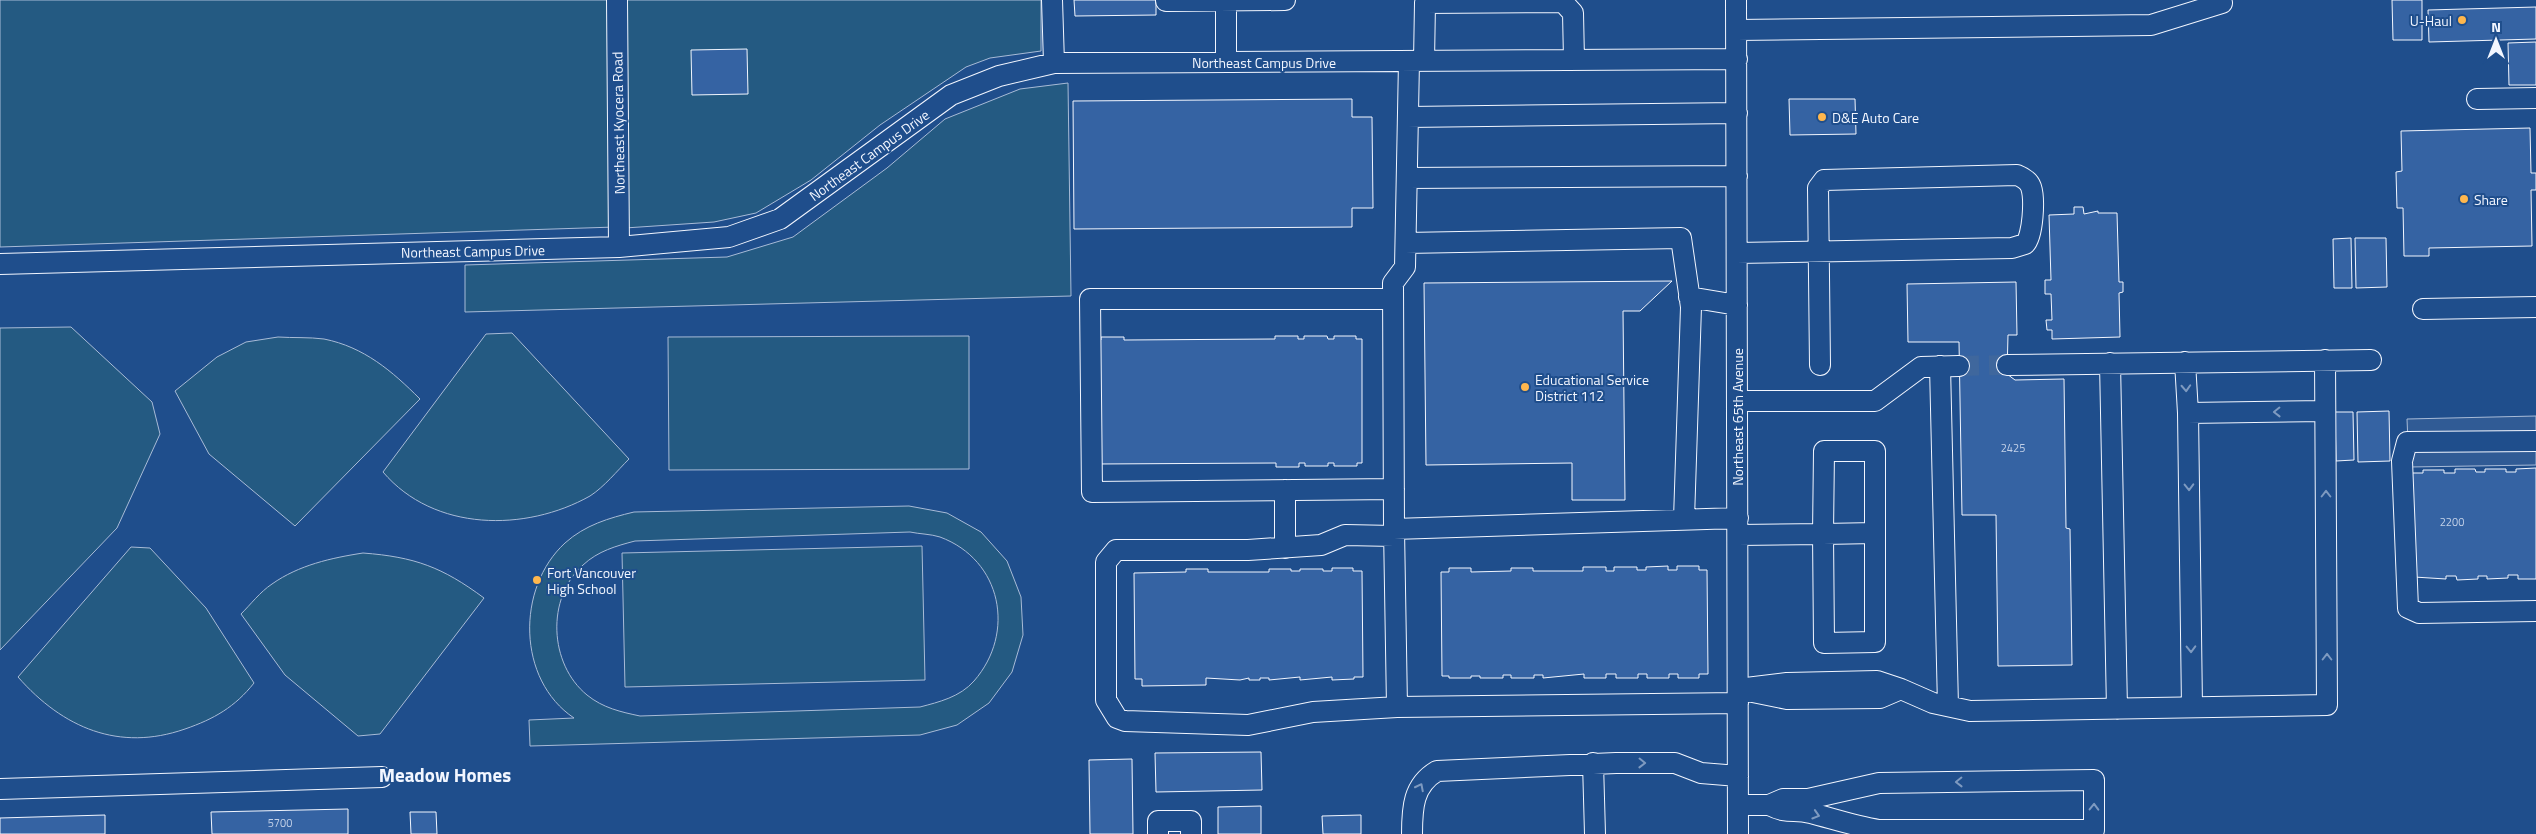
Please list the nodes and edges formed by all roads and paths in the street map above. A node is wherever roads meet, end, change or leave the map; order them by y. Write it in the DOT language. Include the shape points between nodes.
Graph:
graph roads {
  1 [pos="617,0"];
  2 [pos="1052,0"];
  3 [pos="1285,0"];
  4 [pos="1736,0"];
  5 [pos="1166,1"];
  6 [pos="1226,1"];
  7 [pos="1563,1"];
  8 [pos="1424,2"];
  9 [pos="2222,3"];
  10 [pos="1737,30"];
  11 [pos="1737,59"];
  12 [pos="1574,60"];
  13 [pos="1416,61"];
  14 [pos="1226,62"];
  15 [pos="1054,63"];
  16 [pos="2536,98"];
  17 [pos="2477,99"];
  18 [pos="1737,113"];
  19 [pos="1408,117"];
  20 [pos="1737,176"];
  21 [pos="1407,178"];
  22 [pos="1406,243"];
  23 [pos="619,247"];
  24 [pos="1819,251"];
  25 [pos="1737,253"];
  26 [pos="0,264"];
  27 [pos="1689,297"];
  28 [pos="1392,299"];
  29 [pos="1737,305"];
  30 [pos="2536,308"];
  31 [pos="2423,309"];
  32 [pos="2325,360"];
  33 [pos="2371,360"];
  34 [pos="2185,362"];
  35 [pos="2110,364"];
  36 [pos="1820,365"];
  37 [pos="2007,365"];
  38 [pos="1738,401"];
  39 [pos="2325,411"];
  40 [pos="2188,413"];
  41 [pos="2536,441"];
  42 [pos="1394,489"];
  43 [pos="1285,490"];
  44 [pos="1684,519"];
  45 [pos="1738,526"];
  46 [pos="1394,532"];
  47 [pos="1875,533"];
  48 [pos="1823,534"];
  49 [pos="1285,548"];
  50 [pos="2536,611"];
  51 [pos="1738,696"];
  52 [pos="1397,706"];
  53 [pos="1948,706"];
  54 [pos="2192,707"];
  55 [pos="2117,709"];
  56 [pos="1593,764"];
  57 [pos="1738,776"];
  58 [pos="382,777"];
  59 [pos="0,789"];
  60 [pos="1738,805"];
  61 [pos="1769,805"];
  62 [pos="1158,834"];
  63 [pos="1191,834"];
  64 [pos="1412,834"];
  65 [pos="1595,834"];
  66 [pos="1738,834"];
  1 -- 23 [label="street, Northeast Kyocera Road"];
  2 -- 15 [label="street"];
  3 -- 6 [label="street"];
  4 -- 10 [label="street, Northeast 65th Avenue"];
  5 -- 6 [label="street"];
  6 -- 14 [label="street"];
  7 -- 8 [label="street"];
  7 -- 12 [label="street" via="1573,13"];
  8 -- 13 [label="street"];
  9 -- 10 [label="street" via="2151,25"];
  10 -- 11 [label="street, Northeast 65th Avenue"];
  11 -- 12 [label="street, Northeast Campus Drive"];
  11 -- 18 [label="street, Northeast 65th Avenue"];
  12 -- 13 [label="street, Northeast Campus Drive"];
  13 -- 14 [label="street, Northeast Campus Drive"];
  13 -- 19 [label="street"];
  14 -- 15 [label="street, Northeast Campus Drive"];
  15 -- 23 [label="street, Northeast Campus Drive" via="998,76 951,95 780,219 730,237"];
  16 -- 17 [label="street"];
  18 -- 19 [label="street"];
  18 -- 20 [label="street, Northeast 65th Avenue"];
  19 -- 21 [label="street"];
  20 -- 21 [label="street"];
  20 -- 25 [label="street, Northeast 65th Avenue"];
  21 -- 22 [label="street"];
  22 -- 27 [label="street" via="1681,238"];
  22 -- 28 [label="street" via="1406,267 1392,283"];
  23 -- 26 [label="street, Northeast Campus Drive"];
  24 -- 24 [label="street" via="2012,248 2025,244 2032,233 2032,188 2017,174 1824,180 1818,188"];
  24 -- 25 [label="street"];
  24 -- 36 [label="street"];
  25 -- 29 [label="street, Northeast 65th Avenue"];
  27 -- 29 [label="street"];
  27 -- 44 [label="street"];
  28 -- 42 [label="street"];
  28 -- 43 [label="street" via="1090,299 1092,492"];
  29 -- 38 [label="street, Northeast 65th Avenue"];
  30 -- 31 [label="street"];
  32 -- 33 [label="street"];
  32 -- 34 [label="street"];
  32 -- 39 [label="street"];
  34 -- 35 [label="street"];
  34 -- 40 [label="street, one-way"];
  35 -- 37 [label="street"];
  35 -- 55 [label="street"];
  38 -- 45 [label="street, Northeast 65th Avenue"];
  38 -- 53 [label="street" via="1875,401 1921,366 1950,366"];
  39 -- 40 [label="street, one-way"];
  54 -- 39 [label="street, one-way" via="2327,705"];
  40 -- 54 [label="street, one-way"];
  41 -- 50 [label="street" via="2407,442 2402,461 2408,608 2419,613"];
  42 -- 43 [label="street"];
  42 -- 46 [label="street"];
  43 -- 49 [label="street"];
  44 -- 45 [label="street"];
  44 -- 46 [label="street"];
  45 -- 48 [label="street"];
  45 -- 51 [label="street, Northeast 65th Avenue"];
  46 -- 49 [label="street" via="1345,535 1320,545"];
  46 -- 52 [label="street"];
  47 -- 48 [label="street"];
  47 -- 48 [label="street" via="1875,451 1824,451"];
  47 -- 48 [label="street" via="1875,642 1824,643"];
  49 -- 52 [label="street" via="1116,550 1106,562 1106,700 1111,711 1125,721 1248,725 1313,712"];
  51 -- 52 [label="street"];
  51 -- 53 [label="street" via="1880,698 1901,689"];
  51 -- 57 [label="street, Northeast 65th Avenue"];
  53 -- 55 [label="street" via="1970,711"];
  54 -- 55 [label="street"];
  56 -- 57 [label="street, one-way" via="1675,764 1701,772"];
  64 -- 56 [label="street, one-way" via="1412,806 1418,790 1425,778 1437,771"];
  56 -- 65 [label="street"];
  57 -- 60 [label="street, Northeast 65th Avenue"];
  58 -- 59 [label="street"];
  60 -- 61 [label="street"];
  60 -- 66 [label="street, Northeast 65th Avenue"];
  61 -- 61 [label="street, one-way" via="1782,812 1808,812 1848,825 1879,830 2094,830 2094,780 1879,782 1808,798 1783,799"];
  62 -- 63 [label="street" via="1158,821 1191,821"];
}
